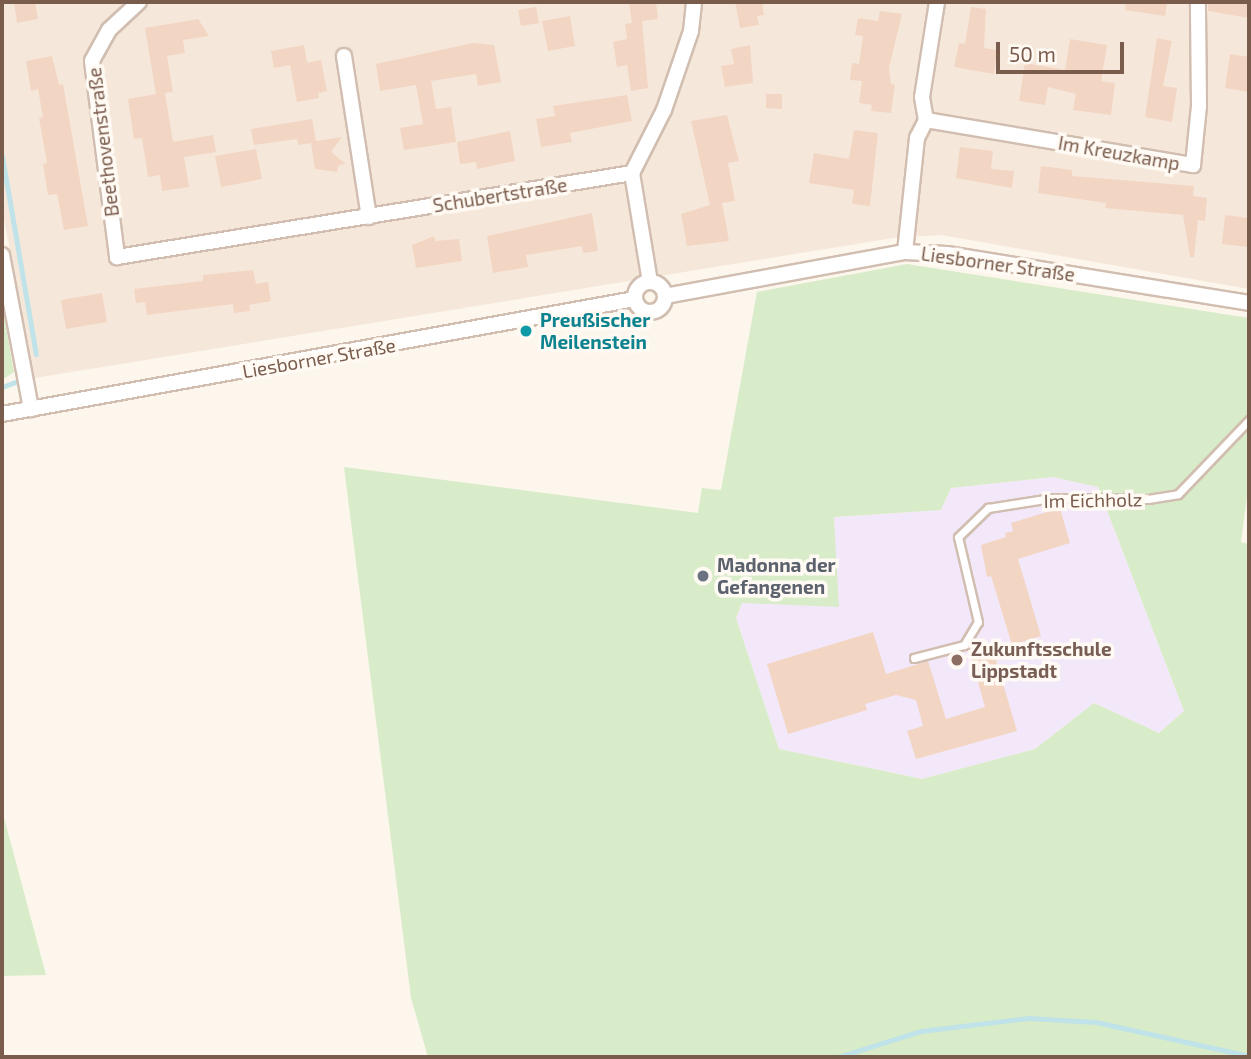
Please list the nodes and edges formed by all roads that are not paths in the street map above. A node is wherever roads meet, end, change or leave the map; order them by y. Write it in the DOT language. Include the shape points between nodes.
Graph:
graph roads {
  1 [pos="139,2"];
  2 [pos="694,2"];
  3 [pos="937,2"];
  4 [pos="1198,2"];
  5 [pos="344,56"];
  6 [pos="926,120"];
  7 [pos="632,173"];
  8 [pos="369,217"];
  9 [pos="905,252"];
  10 [pos="2,255"];
  11 [pos="117,257"];
  12 [pos="650,282"];
  13 [pos="665,296"];
  14 [pos="635,299"];
  15 [pos="1249,303"];
  16 [pos="31,409"];
  17 [pos="2,414"];
  18 [pos="1249,420"];
  19 [pos="914,658"];
  1 -- 11 [label="street, Beethovenstraße" via="109,30 92,61"];
  2 -- 7 [label="street" via="691,31 664,110"];
  3 -- 6 [label="street" via="922,97"];
  4 -- 6 [label="street, Im Kreuzkamp" via="1199,106 1193,165"];
  5 -- 8 [label="street"];
  6 -- 9 [label="street" via="917,138"];
  7 -- 8 [label="street, Schubertstraße"];
  7 -- 12 [label="street"];
  8 -- 11 [label="street, Schubertstraße"];
  9 -- 13 [label="street, Liesborner Straße"];
  9 -- 15 [label="street, Liesborner Straße" via="947,254"];
  10 -- 16 [label="street"];
  12 -- 13 [label="street" via="662,288"];
  12 -- 14 [label="street" via="639,287"];
  13 -- 14 [label="street" via="651,312 639,307"];
  14 -- 16 [label="street, Liesborner Straße"];
  16 -- 17 [label="street, Liesborner Straße"];
  18 -- 19 [label="lane, Im Eichholz" via="1178,494 1148,499 1051,498 988,508 958,537 978,622 964,645"];
}
